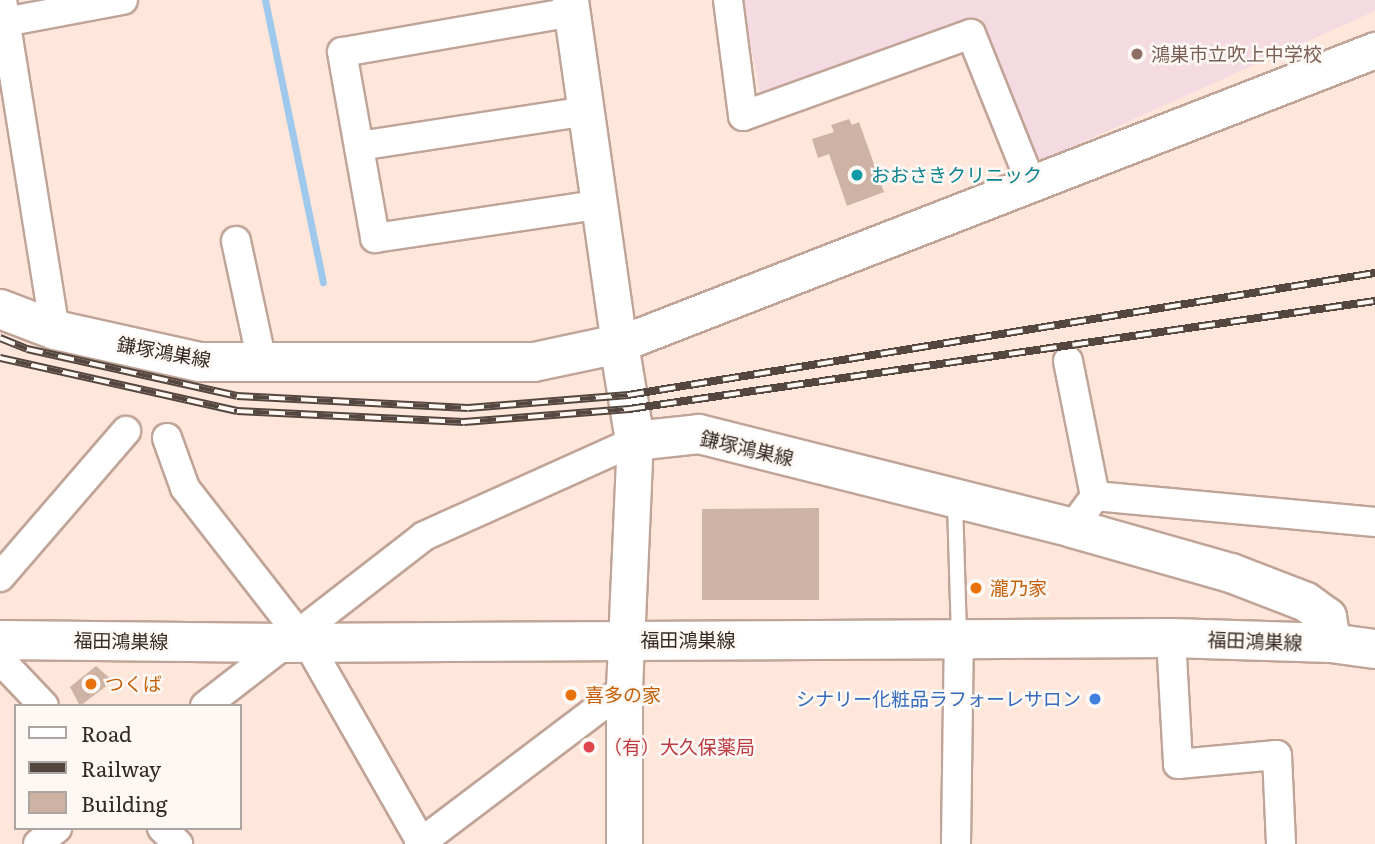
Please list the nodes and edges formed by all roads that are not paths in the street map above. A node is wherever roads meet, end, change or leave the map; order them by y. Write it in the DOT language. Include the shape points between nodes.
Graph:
graph roads {
  1 [pos="123,0"];
  2 [pos="728,0"];
  3 [pos="571,6"];
  4 [pos="4,11"];
  5 [pos="1375,50"];
  6 [pos="587,111"];
  7 [pos="359,146"];
  8 [pos="1031,183"];
  9 [pos="596,205"];
  10 [pos="236,241"];
  11 [pos="0,309"];
  12 [pos="55,330"];
  13 [pos="620,344"];
  14 [pos="1068,361"];
  15 [pos="262,362"];
  16 [pos="125,431"];
  17 [pos="167,438"];
  18 [pos="635,441"];
  19 [pos="1095,496"];
  20 [pos="955,501"];
  21 [pos="1375,522"];
  22 [pos="1072,528"];
  23 [pos="0,576"];
  24 [pos="1171,638"];
  25 [pos="296,639"];
  26 [pos="959,639"];
  27 [pos="0,640"];
  28 [pos="627,640"];
  29 [pos="1331,643"];
  30 [pos="1375,649"];
  31 [pos="0,650"];
  32 [pos="624,689"];
  33 [pos="42,704"];
  34 [pos="208,704"];
  35 [pos="55,830"];
  36 [pos="164,830"];
  37 [pos="38,844"];
  38 [pos="178,844"];
  39 [pos="421,844"];
  40 [pos="625,844"];
  41 [pos="956,844"];
  42 [pos="1281,844"];
  1 -- 4 [label="street"];
  2 -- 8 [label="street" via="743,116 971,34"];
  3 -- 6 [label="street"];
  3 -- 7 [label="street" via="342,52"];
  4 -- 12 [label="street"];
  5 -- 8 [label="street"];
  6 -- 7 [label="street"];
  6 -- 9 [label="street"];
  7 -- 9 [label="street" via="375,237"];
  8 -- 13 [label="street"];
  9 -- 13 [label="street"];
  10 -- 15 [label="street"];
  11 -- 12 [label="main road, 鎌塚鴻巣線"];
  12 -- 15 [label="main road, 鎌塚鴻巣線" via="200,362"];
  13 -- 15 [label="main road, 鎌塚鴻巣線" via="534,362"];
  13 -- 18 [label="main road"];
  14 -- 19 [label="street"];
  16 -- 23 [label="street"];
  17 -- 25 [label="street" via="186,488"];
  18 -- 20 [label="main road, 鎌塚鴻巣線" via="699,434"];
  18 -- 25 [label="street" via="425,537"];
  18 -- 28 [label="street"];
  19 -- 21 [label="street"];
  19 -- 22 [label="street"];
  20 -- 22 [label="main road, 鎌塚鴻巣線"];
  20 -- 26 [label="lane"];
  22 -- 29 [label="main road, 鎌塚鴻巣線" via="1231,573 1306,602 1327,617"];
  24 -- 26 [label="main road, 福田鴻巣線"];
  24 -- 29 [label="main road, 福田鴻巣線"];
  24 -- 42 [label="street" via="1178,764 1277,755"];
  25 -- 27 [label="main road, 福田鴻巣線"];
  25 -- 28 [label="main road, 福田鴻巣線"];
  25 -- 34 [label="street"];
  25 -- 39 [label="street"];
  26 -- 28 [label="main road, 福田鴻巣線"];
  26 -- 41 [label="street"];
  28 -- 32 [label="street"];
  29 -- 30 [label="main road, 福田鴻巣線"];
  31 -- 33 [label="street" via="8,668"];
  32 -- 39 [label="street"];
  32 -- 40 [label="street"];
  35 -- 37 [label="street"];
  36 -- 38 [label="street"];
}
